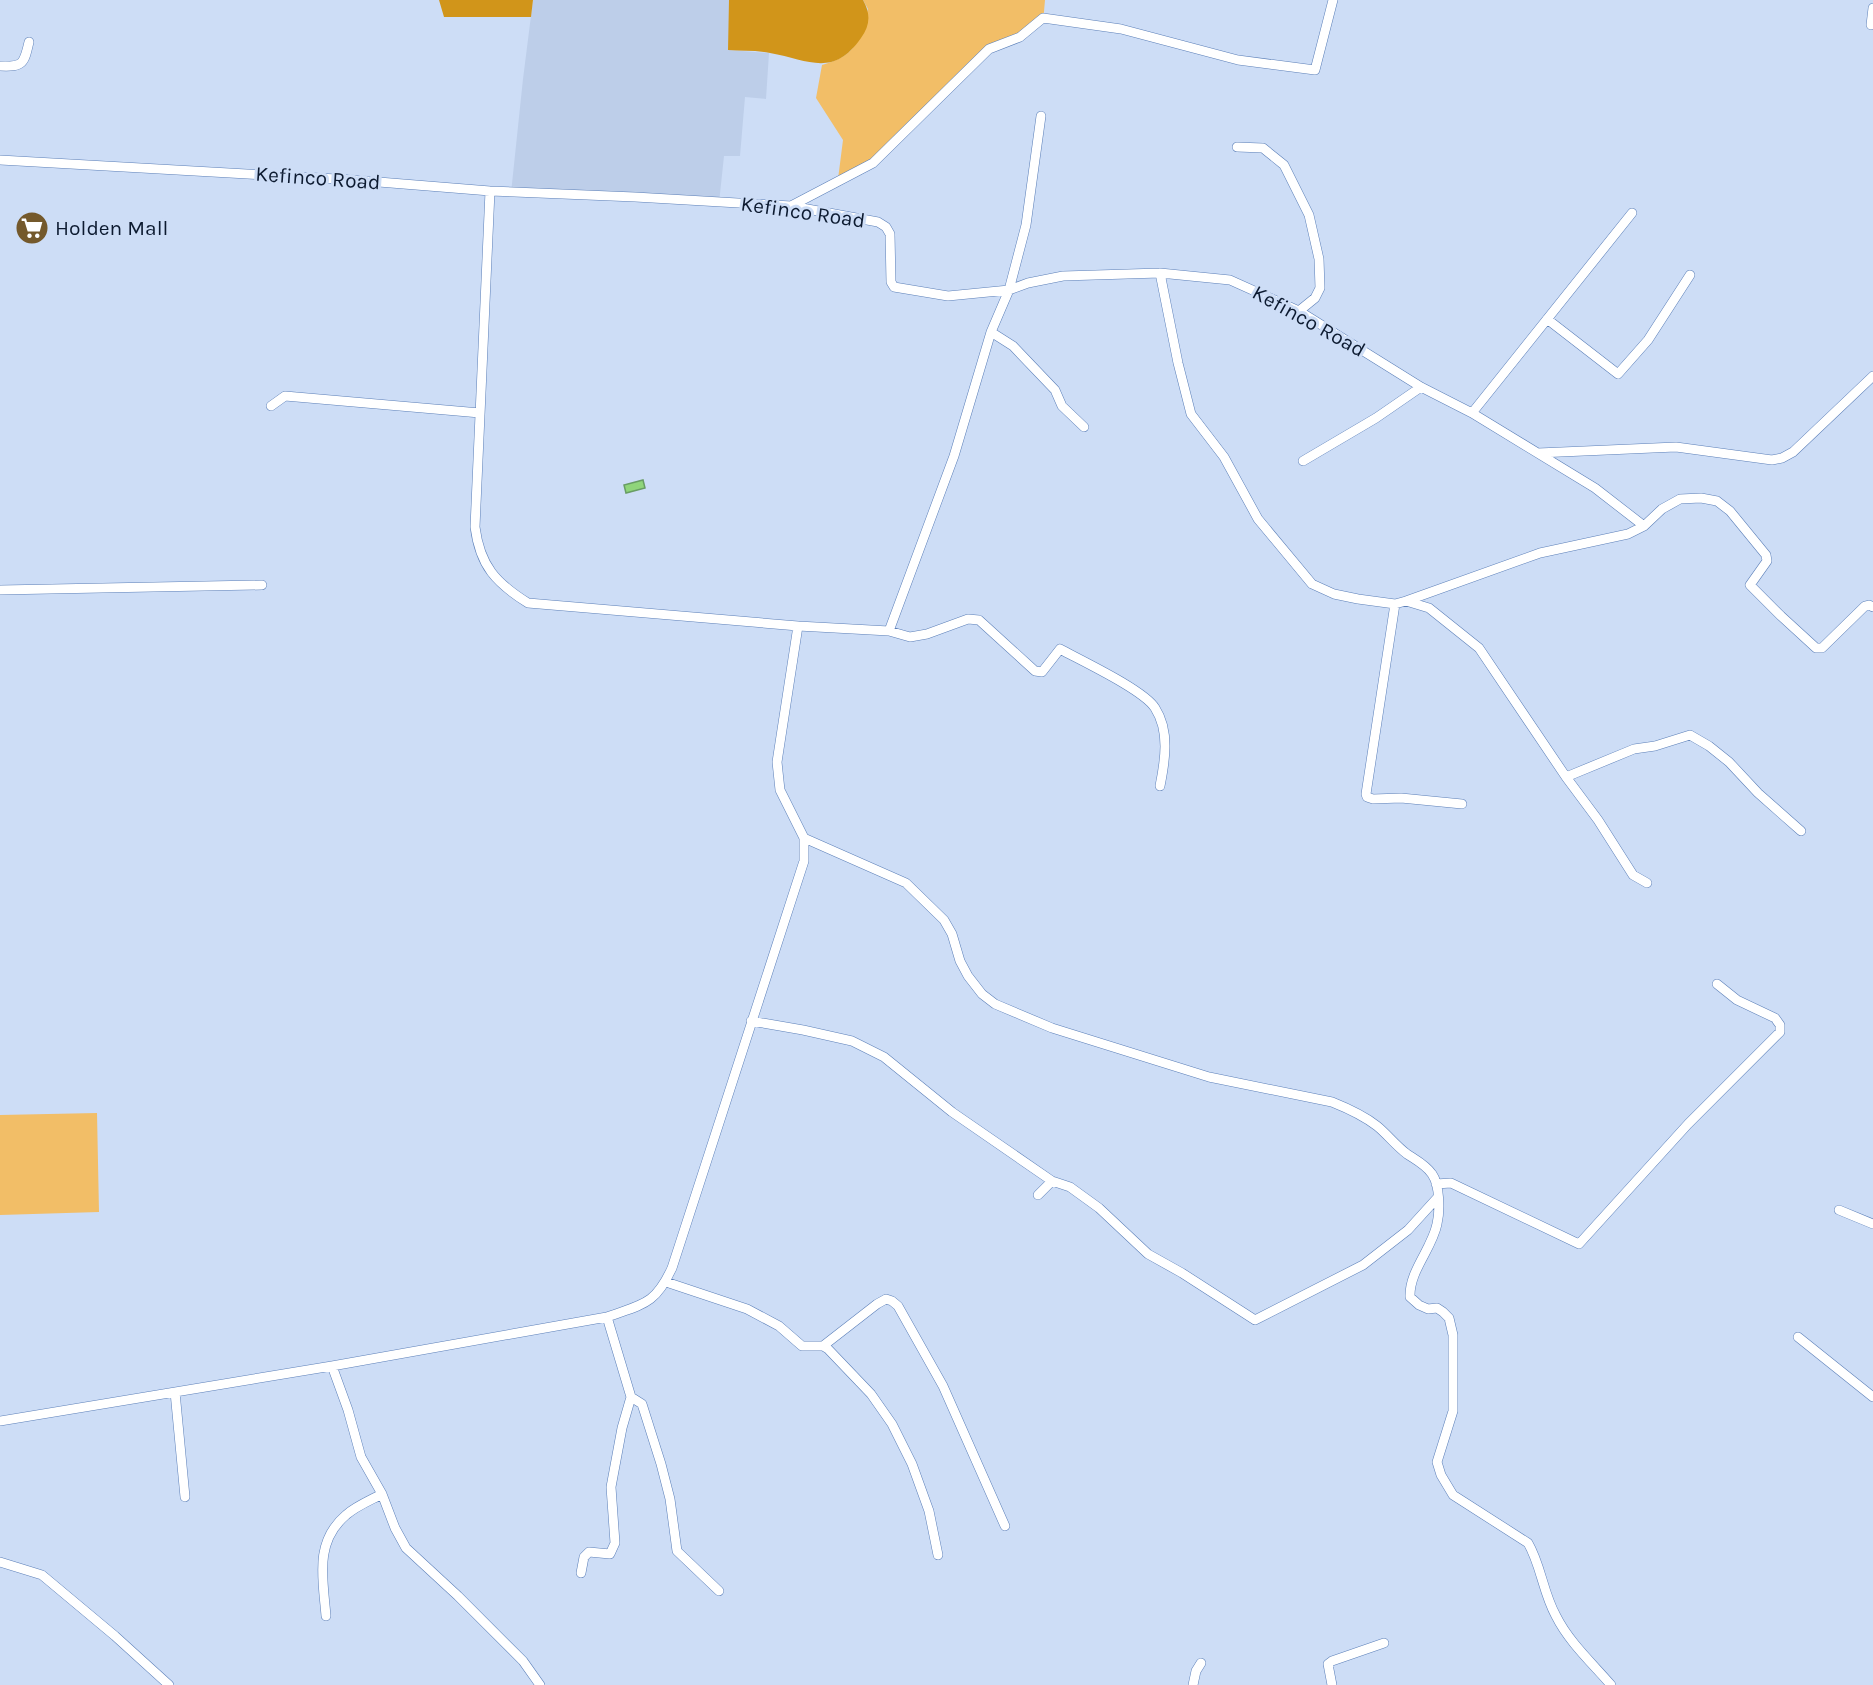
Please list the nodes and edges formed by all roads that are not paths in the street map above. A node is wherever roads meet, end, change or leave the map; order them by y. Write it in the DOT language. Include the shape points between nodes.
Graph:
graph roads {
  1 [pos="1333,0"];
  2 [pos="1873,8"];
  3 [pos="1871,25"];
  4 [pos="29,42"];
  5 [pos="0,66"];
  6 [pos="1041,116"];
  7 [pos="1237,147"];
  8 [pos="0,160"];
  9 [pos="490,191"];
  10 [pos="790,206"];
  11 [pos="1632,213"];
  12 [pos="1160,273"];
  13 [pos="1690,275"];
  14 [pos="1009,290"];
  15 [pos="1299,311"];
  16 [pos="1547,319"];
  17 [pos="991,332"];
  18 [pos="1873,376"];
  19 [pos="1421,387"];
  20 [pos="271,406"];
  21 [pos="1472,412"];
  22 [pos="480,413"];
  23 [pos="1083,427"];
  24 [pos="1538,453"];
  25 [pos="1303,461"];
  26 [pos="1644,526"];
  27 [pos="262,585"];
  28 [pos="0,590"];
  29 [pos="1406,602"];
  30 [pos="1395,603"];
  31 [pos="1873,607"];
  32 [pos="798,626"];
  33 [pos="889,631"];
  34 [pos="1566,777"];
  35 [pos="1160,786"];
  36 [pos="1462,804"];
  37 [pos="1801,831"];
  38 [pos="804,838"];
  39 [pos="1647,883"];
  40 [pos="1717,984"];
  41 [pos="751,1021"];
  42 [pos="1052,1181"];
  43 [pos="1436,1184"];
  44 [pos="1038,1196"];
  45 [pos="1438,1197"];
  46 [pos="1839,1210"];
  47 [pos="1873,1224"];
  48 [pos="666,1282"];
  49 [pos="607,1317"];
  50 [pos="1798,1337"];
  51 [pos="823,1346"];
  52 [pos="332,1366"];
  53 [pos="175,1392"];
  54 [pos="631,1397"];
  55 [pos="1873,1397"];
  56 [pos="0,1421"];
  57 [pos="382,1494"];
  58 [pos="185,1497"];
  59 [pos="1005,1526"];
  60 [pos="938,1556"];
  61 [pos="0,1562"];
  62 [pos="581,1573"];
  63 [pos="719,1591"];
  64 [pos="326,1616"];
  65 [pos="1384,1643"];
  66 [pos="1201,1663"];
  67 [pos="169,1685"];
  68 [pos="540,1685"];
  69 [pos="1193,1685"];
  70 [pos="1332,1685"];
  71 [pos="1611,1685"];
  1 -- 10 [label="street" via="1315,70 1238,60 1121,29 1042,18 1020,37 989,49 873,163"];
  2 -- 3 [label="street"];
  4 -- 5 [label="street" via="21,64"];
  6 -- 14 [label="street" via="1026,225"];
  7 -- 15 [label="street" via="1263,148 1284,165 1310,215 1320,288 1315,298"];
  8 -- 9 [label="street, Kefinco Road"];
  9 -- 10 [label="street, Kefinco Road"];
  9 -- 22 [label="street"];
  10 -- 14 [label="street, Kefinco Road" via="878,222 886,227 890,234 891,282 897,288 948,296"];
  11 -- 16 [label="street"];
  12 -- 14 [label="street, Kefinco Road" via="1063,276"];
  12 -- 15 [label="street, Kefinco Road" via="1230,280"];
  12 -- 30 [label="street" via="1191,414 1224,457 1258,519 1312,584 1334,594"];
  13 -- 16 [label="street" via="1648,340 1618,374"];
  14 -- 17 [label="street"];
  15 -- 19 [label="street, Kefinco Road"];
  16 -- 21 [label="street"];
  17 -- 23 [label="street" via="1013,346 1055,390 1062,406"];
  17 -- 33 [label="street" via="954,456"];
  18 -- 24 [label="street" via="1793,453 1782,458 1772,460 1676,447"];
  19 -- 21 [label="street, Kefinco Road"];
  19 -- 25 [label="street"];
  20 -- 22 [label="street" via="285,396"];
  21 -- 24 [label="street, Kefinco Road"];
  22 -- 32 [label="street" via="478,547 496,579 510,592 528,603"];
  24 -- 26 [label="street, Kefinco Road" via="1595,488"];
  26 -- 29 [label="street" via="1628,534 1540,553"];
  26 -- 31 [label="street" via="1680,499 1717,501 1766,555 1767,561 1750,585 1816,648 1822,648 1865,606"];
  27 -- 28 [label="street"];
  29 -- 30 [label="street"];
  29 -- 34 [label="street" via="1429,608 1479,648"];
  30 -- 36 [label="street" via="1366,794 1373,799"];
  32 -- 33 [label="street"];
  32 -- 38 [label="street" via="777,762 780,790"];
  33 -- 35 [label="street" via="910,637 968,619 979,620 1035,670 1042,672 1060,650 1114,678 1156,708 1166,746"];
  34 -- 37 [label="street" via="1634,748 1690,735 1729,762"];
  34 -- 39 [label="street" via="1633,875"];
  38 -- 41 [label="street" via="804,861"];
  38 -- 43 [label="street" via="906,883 944,920 968,976 995,1004 1052,1028 1209,1077 1348,1108 1375,1124 1424,1164"];
  40 -- 43 [label="street" via="1737,1000 1775,1018 1780,1032 1688,1124 1580,1244 1451,1183"];
  41 -- 42 [label="street" via="852,1041 884,1057 952,1112"];
  41 -- 48 [label="street"];
  42 -- 44 [label="street"];
  42 -- 45 [label="street" via="1070,1187 1099,1208 1148,1254 1255,1320 1363,1264 1408,1230"];
  43 -- 45 [label="street"];
  45 -- 71 [label="street" via="1437,1224 1410,1286 1410,1297 1419,1305 1443,1312 1449,1318 1453,1335 1453,1411 1437,1462 1441,1475 1454,1495 1528,1543 1556,1616"];
  46 -- 47 [label="street"];
  48 -- 49 [label="street" via="643,1305"];
  48 -- 51 [label="street" via="747,1309 779,1326 802,1346"];
  49 -- 52 [label="street"];
  49 -- 54 [label="street"];
  50 -- 55 [label="street"];
  51 -- 59 [label="street" via="886,1299 898,1306 943,1386"];
  51 -- 60 [label="street" via="871,1394 892,1424 929,1511"];
  52 -- 53 [label="street"];
  52 -- 57 [label="street" via="361,1458"];
  53 -- 56 [label="street"];
  53 -- 58 [label="street"];
  54 -- 62 [label="street" via="610,1488 614,1550 610,1554 589,1552"];
  54 -- 63 [label="street" via="642,1404 661,1464 677,1551"];
  57 -- 64 [label="street" via="346,1514 329,1536 322,1559"];
  57 -- 68 [label="street" via="406,1548 524,1661"];
  61 -- 67 [label="street" via="42,1575"];
  65 -- 70 [label="street" via="1332,1660 1328,1664"];
  66 -- 69 [label="street"];
}
